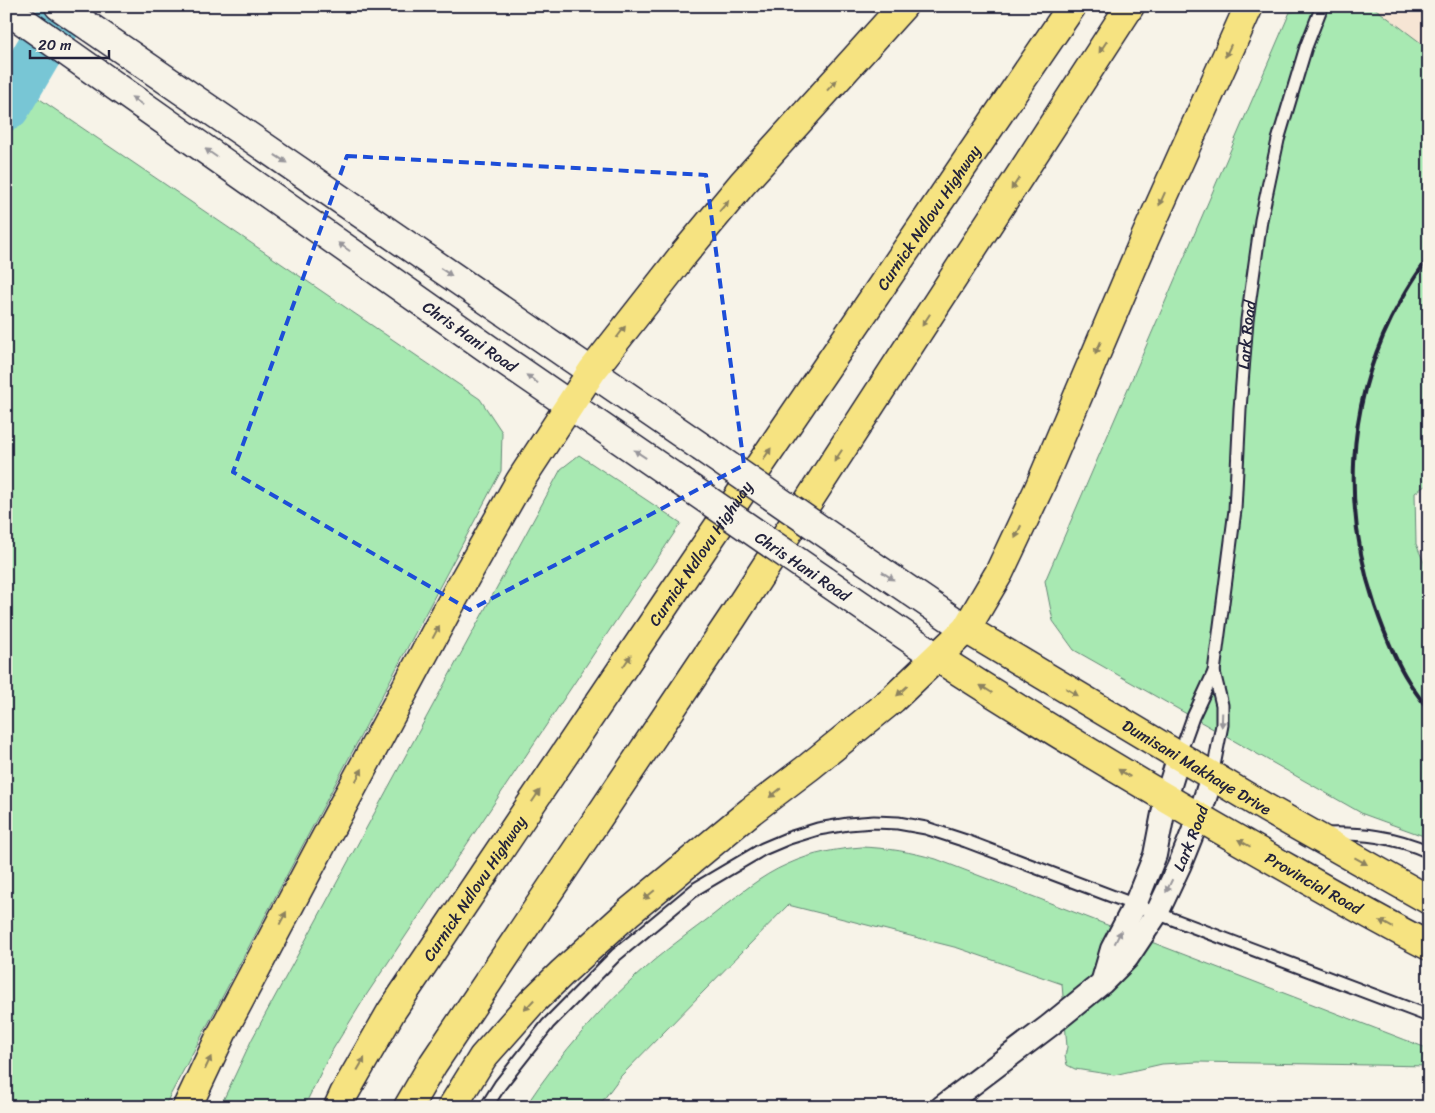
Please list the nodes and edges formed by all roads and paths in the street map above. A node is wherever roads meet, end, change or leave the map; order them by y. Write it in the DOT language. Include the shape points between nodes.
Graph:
graph roads {
  1 [pos="59,6"];
  2 [pos="903,6"];
  3 [pos="1072,6"];
  4 [pos="1130,6"];
  5 [pos="1249,6"];
  6 [pos="1322,6"];
  7 [pos="6,9"];
  8 [pos="592,371"];
  9 [pos="570,406"];
  10 [pos="966,629"];
  11 [pos="938,658"];
  12 [pos="1214,672"];
  13 [pos="1179,756"];
  14 [pos="1212,776"];
  15 [pos="1166,798"];
  16 [pos="1199,817"];
  17 [pos="1312,834"];
  18 [pos="1429,852"];
  19 [pos="1429,900"];
  20 [pos="1135,905"];
  21 [pos="1156,913"];
  22 [pos="1429,946"];
  23 [pos="1102,983"];
  24 [pos="1429,1016"];
  25 [pos="188,1107"];
  26 [pos="338,1107"];
  27 [pos="408,1107"];
  28 [pos="452,1107"];
  29 [pos="486,1107"];
  30 [pos="942,1107"];
  1 -- 8 [label="main road, one-way"];
  8 -- 2 [label="main road, one-way" via="742,184"];
  26 -- 3 [label="main road, Curnick Ndlovu Highway, one-way" via="397,1004"];
  4 -- 27 [label="main road, one-way" via="733,618 433,1064"];
  5 -- 10 [label="main road, one-way" via="1141,247 1039,488 999,573"];
  6 -- 12 [label="lane, Lark Road" via="1278,140 1261,220 1247,320 1235,510"];
  9 -- 7 [label="main road, Chris Hani Road, one-way"];
  8 -- 9 [label="main road"];
  8 -- 10 [label="main road, one-way, bridge"];
  11 -- 9 [label="main road, Chris Hani Road, one-way, bridge"];
  25 -- 9 [label="main road, one-way" via="227,1024 456,594 520,481"];
  10 -- 11 [label="main road"];
  10 -- 13 [label="main road, Dumisani Makhaye Drive, one-way"];
  15 -- 11 [label="main road, one-way"];
  11 -- 28 [label="main road, one-way" via="894,699 629,912 531,1003 483,1057"];
  12 -- 13 [label="lane, Lark Road"];
  12 -- 14 [label="lane, Lark Road, one-way" via="1222,705 1222,725"];
  13 -- 14 [label="main road, Dumisani Makhaye Drive"];
  13 -- 15 [label="street, Lark Road"];
  14 -- 16 [label="street, Lark Road"];
  14 -- 17 [label="main road, Dumisani Makhaye Drive"];
  15 -- 16 [label="main road"];
  15 -- 20 [label="street, Lark Road" via="1155,855"];
  16 -- 21 [label="street, Lark Road, one-way"];
  22 -- 16 [label="main road, Provincial Road, one-way"];
  17 -- 18 [label="lane" via="1386,837"];
  17 -- 19 [label="main road, Dumisani Makhaye Drive, one-way"];
  20 -- 21 [label="lane"];
  23 -- 20 [label="street, Lark Road, one-way" via="1112,949"];
  20 -- 29 [label="lane" via="926,828 874,822 848,824 789,838 763,849 698,888 616,955 548,1024"];
  21 -- 23 [label="street, Lark Road" via="1127,958"];
  21 -- 24 [label="lane"];
  23 -- 30 [label="street, Lark Road"];
}
